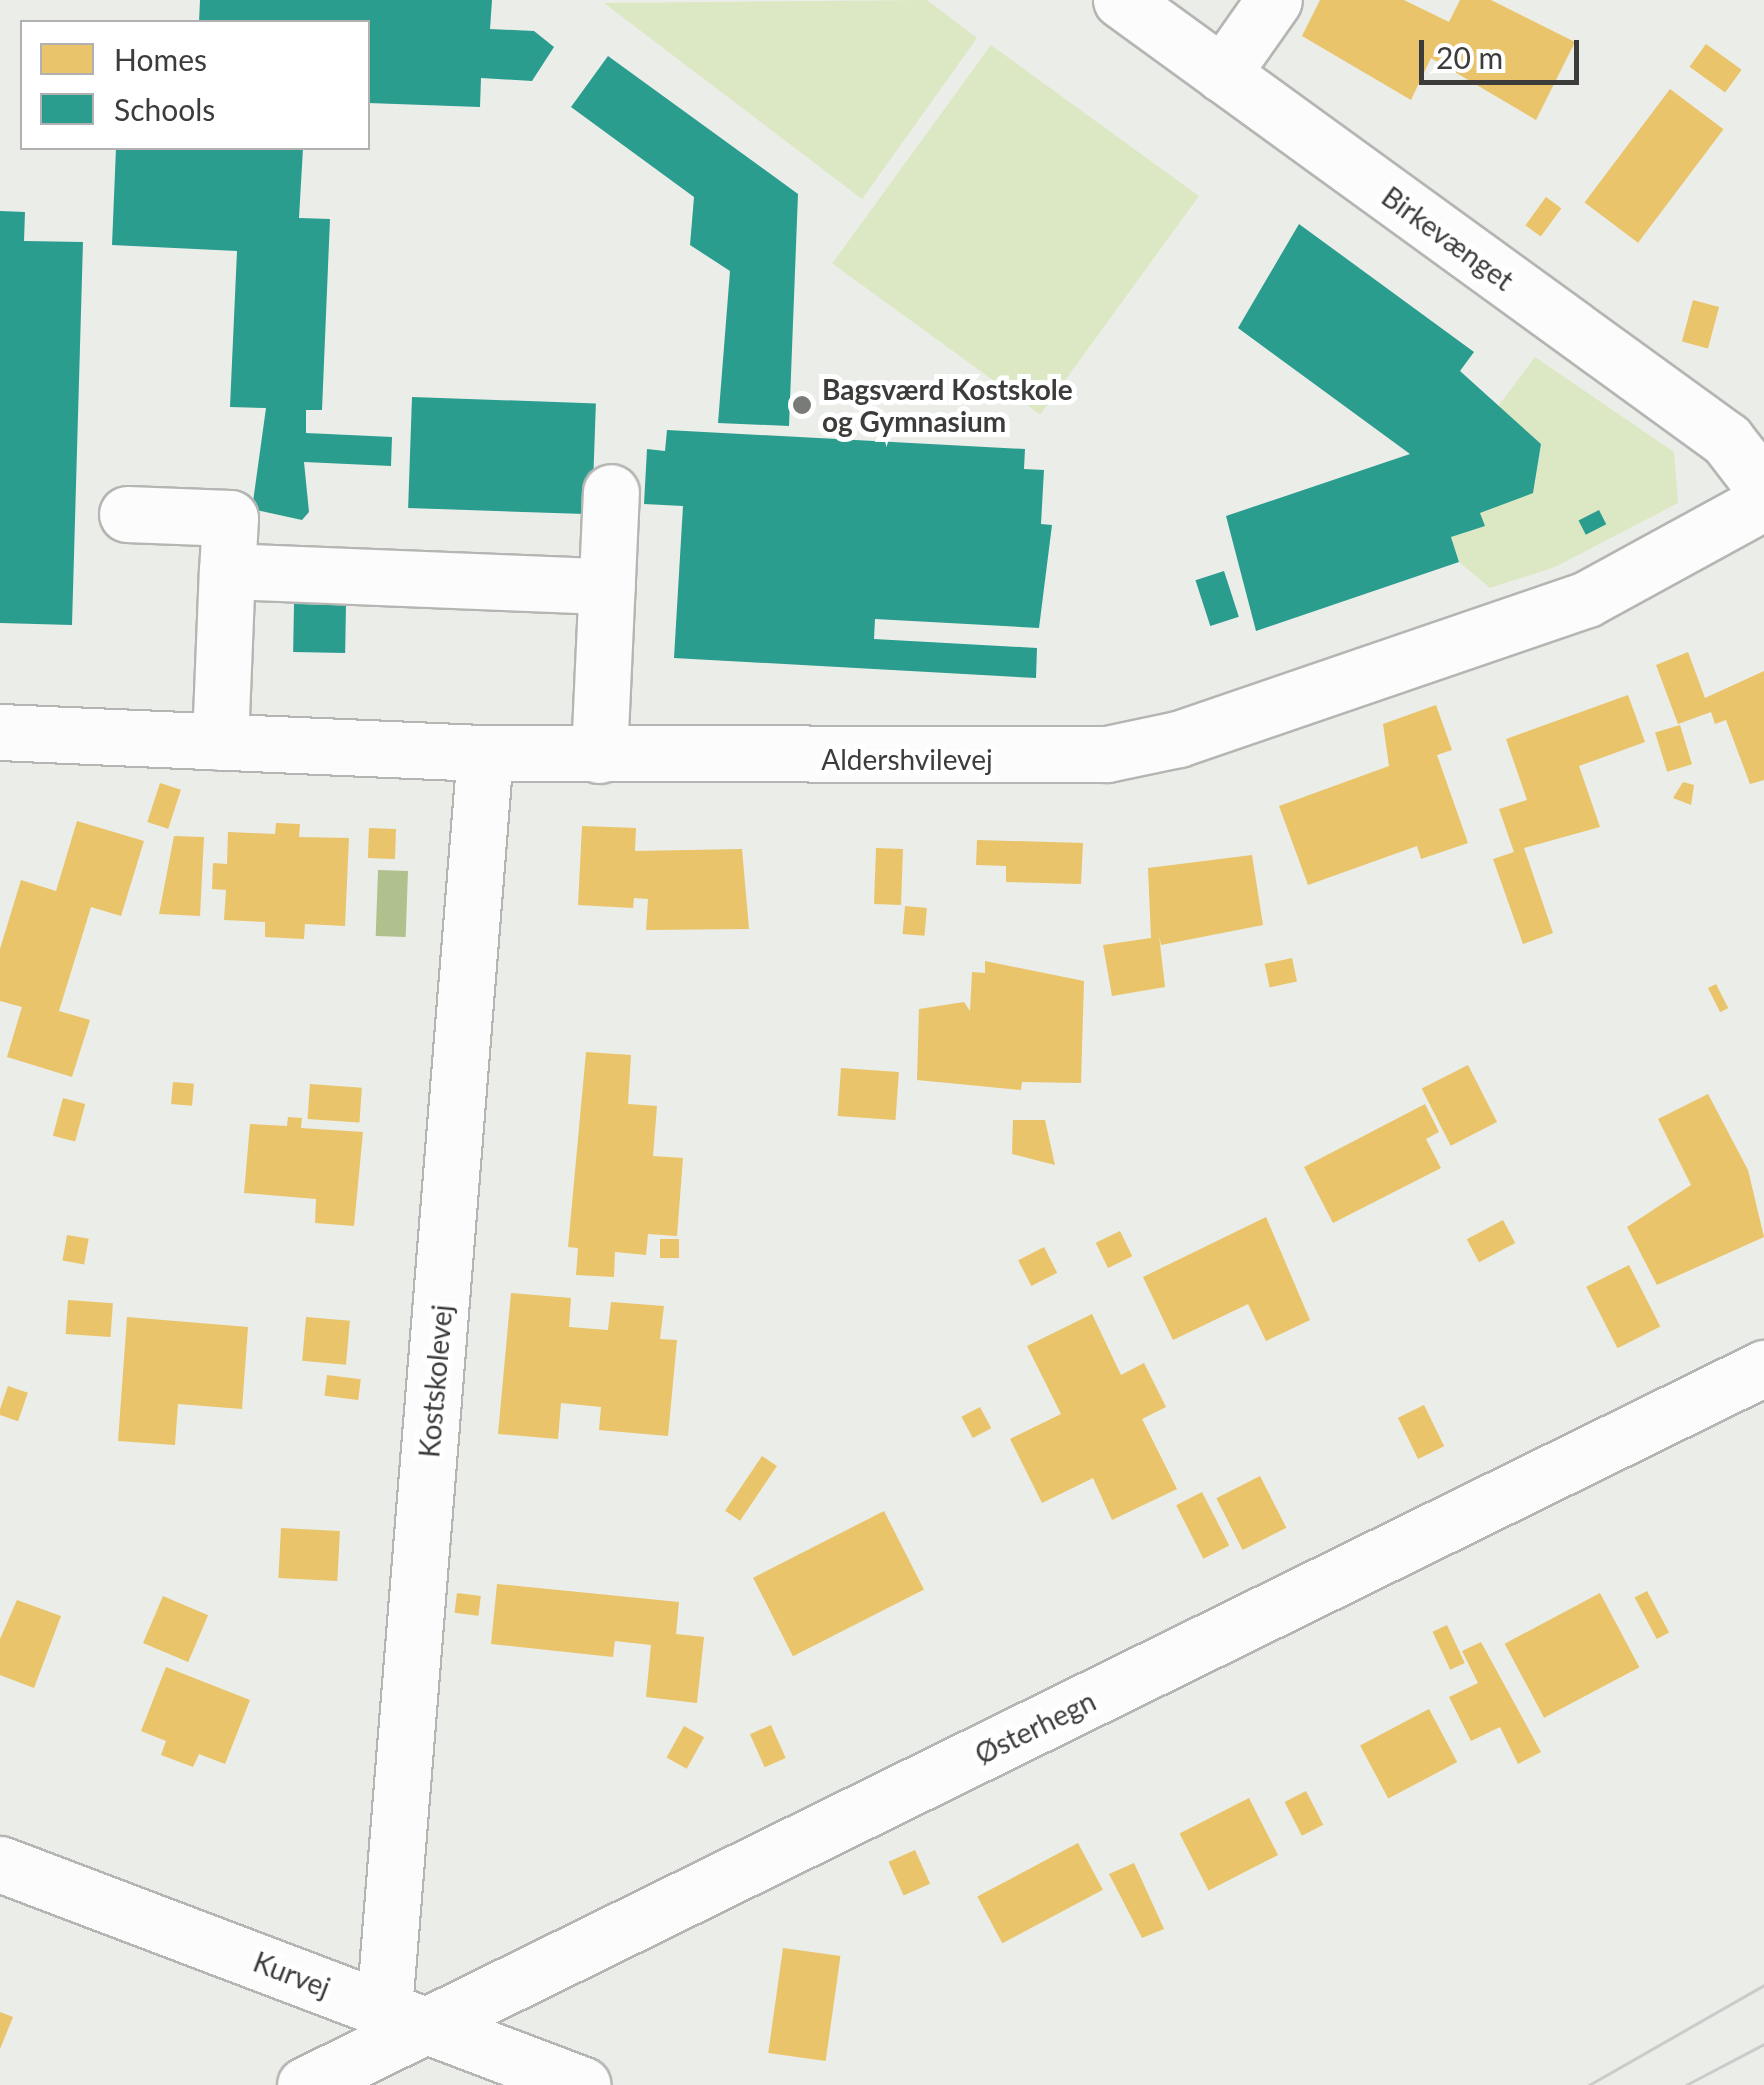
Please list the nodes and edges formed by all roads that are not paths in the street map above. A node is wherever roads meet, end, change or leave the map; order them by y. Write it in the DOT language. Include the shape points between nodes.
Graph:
graph roads {
  1 [pos="1120,0"];
  2 [pos="1274,0"];
  3 [pos="1222,74"];
  4 [pos="1764,488"];
  5 [pos="611,492"];
  6 [pos="1764,502"];
  7 [pos="127,514"];
  8 [pos="228,571"];
  9 [pos="606,586"];
  10 [pos="0,732"];
  11 [pos="220,742"];
  12 [pos="485,754"];
  13 [pos="599,755"];
  14 [pos="1764,1368"];
  15 [pos="0,1864"];
  16 [pos="405,2017"];
  17 [pos="305,2085"];
  18 [pos="584,2085"];
  1 -- 3 [label="street, Birkevænget"];
  2 -- 3 [label="street"];
  3 -- 4 [label="street, Birkevænget" via="1727,440"];
  5 -- 9 [label="street"];
  6 -- 13 [label="street, Aldershvilevej" via="1587,599 1178,739 990,760"];
  7 -- 8 [label="street" via="230,518"];
  8 -- 9 [label="street"];
  8 -- 11 [label="street"];
  9 -- 13 [label="street"];
  10 -- 11 [label="street, Aldershvilevej"];
  11 -- 12 [label="street, Aldershvilevej"];
  12 -- 13 [label="street, Aldershvilevej"];
  12 -- 16 [label="street, Kostskolevej"];
  14 -- 16 [label="street, Østerhegn"];
  15 -- 16 [label="street, Kurvej"];
  16 -- 17 [label="street, Østerhegn"];
  16 -- 18 [label="street, Kurvej"];
}
